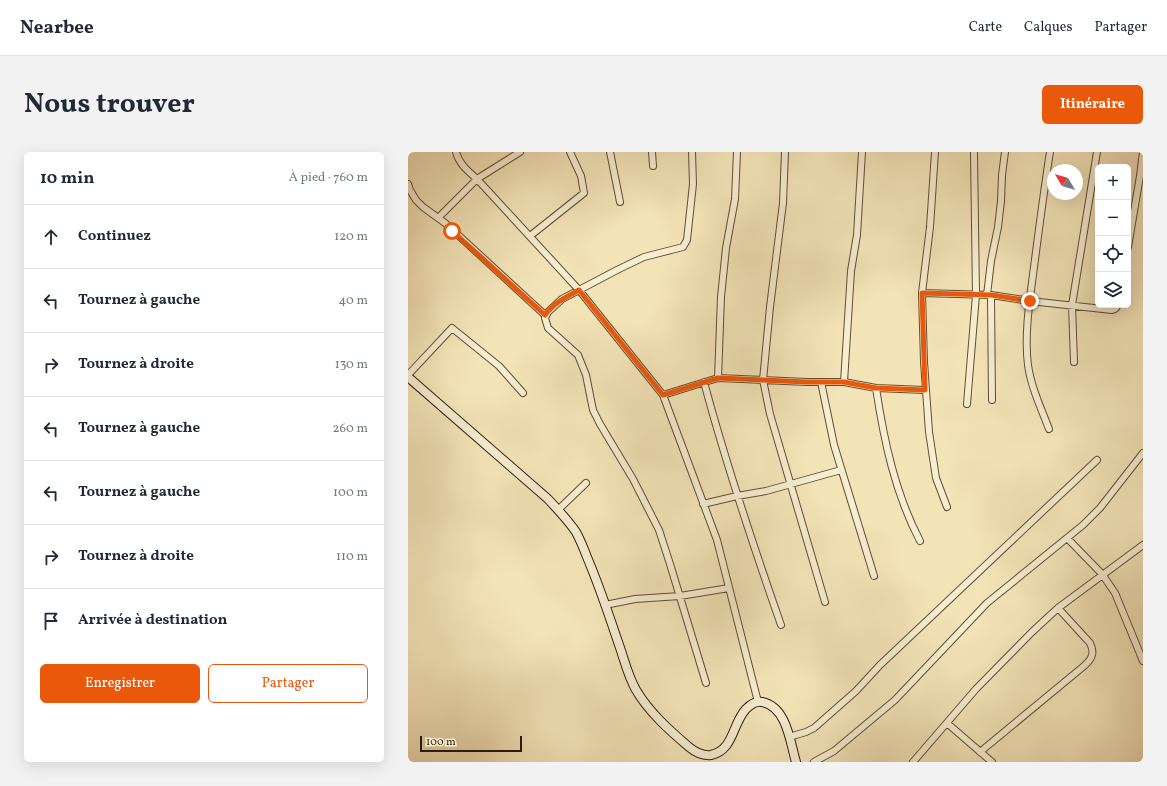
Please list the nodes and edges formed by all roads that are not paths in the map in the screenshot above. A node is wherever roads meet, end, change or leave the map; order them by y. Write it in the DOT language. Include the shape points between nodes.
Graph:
graph roads {
  1 [pos="456,152"];
  2 [pos="520,152"];
  3 [pos="570,152"];
  4 [pos="610,152"];
  5 [pos="652,152"];
  6 [pos="692,152"];
  7 [pos="737,152"];
  8 [pos="785,152"];
  9 [pos="862,152"];
  10 [pos="935,152"];
  11 [pos="974,152"];
  12 [pos="1005,152"];
  13 [pos="1050,152"];
  14 [pos="1097,152"];
  15 [pos="1143,152"];
  16 [pos="653,166"];
  17 [pos="477,179"];
  18 [pos="408,184"];
  19 [pos="620,202"];
  20 [pos="438,218"];
  21 [pos="530,236"];
  22 [pos="1130,236"];
  23 [pos="579,290"];
  24 [pos="922,293"];
  25 [pos="976,294"];
  26 [pos="989,295"];
  27 [pos="1030,301"];
  28 [pos="1072,305"];
  29 [pos="1095,308"];
  30 [pos="1096,308"];
  31 [pos="1116,308"];
  32 [pos="545,315"];
  33 [pos="1074,362"];
  34 [pos="408,376"];
  35 [pos="718,378"];
  36 [pos="763,380"];
  37 [pos="704,382"];
  38 [pos="821,382"];
  39 [pos="844,382"];
  40 [pos="876,388"];
  41 [pos="925,390"];
  42 [pos="523,393"];
  43 [pos="663,395"];
  44 [pos="992,400"];
  45 [pos="967,404"];
  46 [pos="1050,428"];
  47 [pos="1143,453"];
  48 [pos="1097,460"];
  49 [pos="841,470"];
  50 [pos="586,483"];
  51 [pos="791,484"];
  52 [pos="737,496"];
  53 [pos="703,504"];
  54 [pos="948,506"];
  55 [pos="558,510"];
  56 [pos="1067,538"];
  57 [pos="920,541"];
  58 [pos="1143,545"];
  59 [pos="1102,574"];
  60 [pos="874,576"];
  61 [pos="729,588"];
  62 [pos="680,596"];
  63 [pos="825,602"];
  64 [pos="605,605"];
  65 [pos="1058,608"];
  66 [pos="781,625"];
  67 [pos="1143,661"];
  68 [pos="706,683"];
  69 [pos="758,702"];
  70 [pos="948,724"];
  71 [pos="789,737"];
  72 [pos="980,752"];
  73 [pos="796,762"];
  74 [pos="814,762"];
  75 [pos="913,762"];
  76 [pos="992,762"];
  1 -- 17 [label="street" via="463,167"];
  2 -- 17 [label="street"];
  3 -- 21 [label="street" via="581,176 584,193"];
  4 -- 19 [label="street"];
  5 -- 16 [label="street"];
  6 -- 23 [label="street" via="693,184 685,245 644,257"];
  7 -- 35 [label="street" via="735,199 721,297"];
  8 -- 36 [label="street" via="783,203"];
  9 -- 39 [label="street"];
  10 -- 24 [label="street"];
  11 -- 25 [label="street"];
  12 -- 26 [label="street"];
  13 -- 27 [label="street"];
  14 -- 28 [label="street"];
  15 -- 22 [label="street"];
  17 -- 20 [label="street"];
  17 -- 21 [label="street"];
  18 -- 20 [label="street" via="416,200"];
  20 -- 32 [label="street"];
  21 -- 23 [label="street"];
  23 -- 32 [label="street" via="562,299"];
  23 -- 43 [label="street"];
  24 -- 25 [label="street"];
  24 -- 41 [label="street"];
  25 -- 26 [label="street"];
  25 -- 45 [label="street"];
  26 -- 27 [label="street"];
  26 -- 44 [label="street"];
  27 -- 28 [label="street"];
  27 -- 46 [label="street" via="1028,366 1037,398"];
  28 -- 29 [label="street"];
  28 -- 33 [label="street"];
  30 -- 31 [label="street"];
  32 -- 62 [label="street" via="548,328 578,355 586,375 593,410 659,530"];
  34 -- 42 [label="street" via="452,328 500,366"];
  34 -- 55 [label="street"];
  35 -- 36 [label="street"];
  35 -- 37 [label="street"];
  36 -- 38 [label="street"];
  36 -- 51 [label="street" via="770,414"];
  37 -- 43 [label="street"];
  37 -- 52 [label="street"];
  38 -- 39 [label="street"];
  38 -- 49 [label="street"];
  39 -- 40 [label="street"];
  40 -- 41 [label="street"];
  40 -- 57 [label="street" via="883,435 899,494"];
  41 -- 54 [label="street" via="936,478"];
  43 -- 53 [label="street"];
  47 -- 56 [label="street" via="1100,508"];
  48 -- 71 [label="street" via="880,664 856,691 814,728"];
  49 -- 51 [label="street"];
  49 -- 60 [label="street"];
  50 -- 55 [label="street"];
  51 -- 52 [label="street"];
  51 -- 63 [label="street"];
  52 -- 53 [label="street"];
  52 -- 66 [label="street"];
  53 -- 61 [label="street" via="717,540"];
  55 -- 64 [label="street" via="576,532"];
  56 -- 59 [label="street"];
  56 -- 74 [label="street" via="987,604 895,700 834,751"];
  58 -- 59 [label="street"];
  59 -- 65 [label="street"];
  59 -- 67 [label="street" via="1115,593"];
  61 -- 62 [label="street"];
  61 -- 69 [label="street"];
  62 -- 64 [label="street" via="636,599"];
  62 -- 68 [label="street"];
  64 -- 69 [label="street" via="626,668 636,689 662,723 697,753 707,756 718,753 728,744 746,708"];
  65 -- 70 [label="street" via="987,678"];
  65 -- 72 [label="street" via="1090,643 1093,656"];
  69 -- 71 [label="street" via="776,710 783,719"];
  70 -- 72 [label="street"];
  70 -- 75 [label="street"];
  71 -- 73 [label="street"];
  72 -- 76 [label="street"];
}
